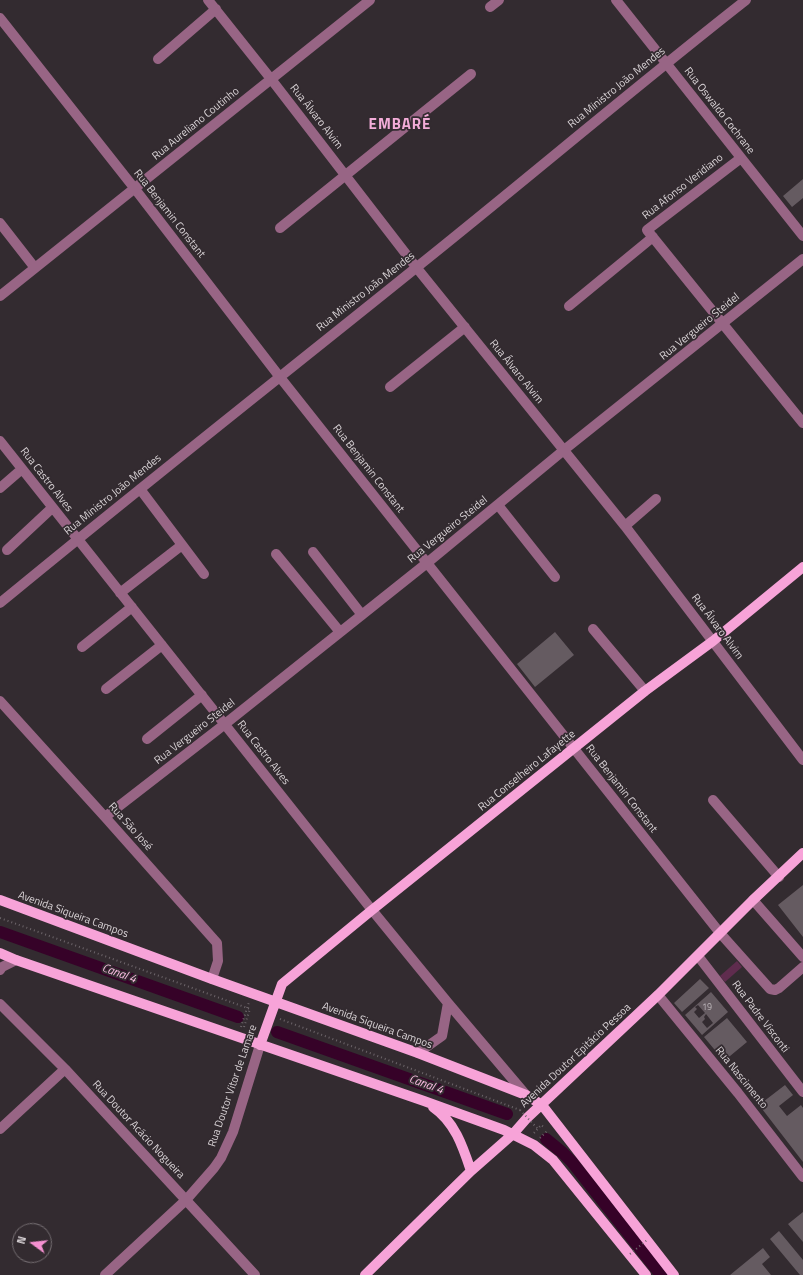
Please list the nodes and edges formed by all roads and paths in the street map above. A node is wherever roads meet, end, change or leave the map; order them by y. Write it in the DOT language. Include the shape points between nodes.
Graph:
graph roads {
  1 [pos="208,0"];
  2 [pos="370,0"];
  3 [pos="500,0"];
  4 [pos="616,0"];
  5 [pos="746,0"];
  6 [pos="490,7"];
  7 [pos="216,10"];
  8 [pos="0,18"];
  9 [pos="158,59"];
  10 [pos="667,62"];
  11 [pos="471,74"];
  12 [pos="272,79"];
  13 [pos="740,158"];
  14 [pos="345,175"];
  15 [pos="135,189"];
  16 [pos="0,223"];
  17 [pos="280,228"];
  18 [pos="803,236"];
  19 [pos="653,237"];
  20 [pos="803,259"];
  21 [pos="35,268"];
  22 [pos="416,268"];
  23 [pos="0,296"];
  24 [pos="569,306"];
  25 [pos="723,324"];
  26 [pos="465,327"];
  27 [pos="279,376"];
  28 [pos="390,387"];
  29 [pos="803,423"];
  30 [pos="0,441"];
  31 [pos="564,450"];
  32 [pos="22,469"];
  33 [pos="0,488"];
  34 [pos="140,489"];
  35 [pos="656,499"];
  36 [pos="498,505"];
  37 [pos="52,508"];
  38 [pos="624,526"];
  39 [pos="77,539"];
  40 [pos="182,545"];
  41 [pos="7,550"];
  42 [pos="313,552"];
  43 [pos="276,554"];
  44 [pos="427,563"];
  45 [pos="803,567"];
  46 [pos="204,574"];
  47 [pos="555,577"];
  48 [pos="120,593"];
  49 [pos="0,603"];
  50 [pos="132,607"];
  51 [pos="362,614"];
  52 [pos="593,629"];
  53 [pos="340,632"];
  54 [pos="713,641"];
  55 [pos="162,645"];
  56 [pos="82,647"];
  57 [pos="106,689"];
  58 [pos="645,690"];
  59 [pos="202,696"];
  60 [pos="0,701"];
  61 [pos="225,724"];
  62 [pos="147,739"];
  63 [pos="574,749"];
  64 [pos="803,760"];
  65 [pos="713,800"];
  66 [pos="105,817"];
  67 [pos="803,853"];
  68 [pos="779,877"];
  69 [pos="2,900"];
  70 [pos="753,900"];
  71 [pos="372,910"];
  72 [pos="0,918"];
  73 [pos="720,933"];
  74 [pos="0,953"];
  75 [pos="698,956"];
  76 [pos="803,957"];
  77 [pos="16,960"];
  78 [pos="803,967"];
  79 [pos="1,968"];
  80 [pos="212,979"];
  81 [pos="252,993"];
  82 [pos="658,995"];
  83 [pos="275,1001"];
  84 [pos="448,1003"];
  85 [pos="0,1004"];
  86 [pos="248,1009"];
  87 [pos="273,1014"];
  88 [pos="238,1037"];
  89 [pos="260,1045"];
  90 [pos="418,1053"];
  91 [pos="65,1069"];
  92 [pos="803,1092"];
  93 [pos="526,1095"];
  94 [pos="424,1100"];
  95 [pos="542,1105"];
  96 [pos="527,1118"];
  97 [pos="541,1125"];
  98 [pos="0,1129"];
  99 [pos="546,1132"];
  100 [pos="513,1134"];
  101 [pos="540,1139"];
  102 [pos="471,1171"];
  103 [pos="803,1177"];
  104 [pos="186,1200"];
  105 [pos="647,1240"];
  106 [pos="630,1254"];
  107 [pos="105,1275"];
  108 [pos="255,1275"];
  109 [pos="365,1275"];
  110 [pos="646,1275"];
  111 [pos="674,1275"];
  1 -- 7 [label="street, Rua Álvaro Alvim"];
  2 -- 12 [label="street, Rua Aureliano Coutinho"];
  3 -- 6 [label="street"];
  4 -- 10 [label="street, Rua Oswaldo Cochrane"];
  5 -- 10 [label="street, Rua Ministro João Mendes"];
  7 -- 9 [label="street"];
  7 -- 12 [label="street, Rua Álvaro Alvim"];
  8 -- 15 [label="street, Rua Benjamin Constant"];
  10 -- 13 [label="street, Rua Oswaldo Cochrane"];
  10 -- 22 [label="street, Rua Ministro João Mendes"];
  11 -- 14 [label="street"];
  12 -- 14 [label="street, Rua Álvaro Alvim"];
  12 -- 15 [label="street, Rua Aureliano Coutinho"];
  13 -- 18 [label="street, Rua Oswaldo Cochrane"];
  13 -- 19 [label="street, Rua Afonso Veridiano" via="647,230"];
  14 -- 17 [label="street"];
  14 -- 22 [label="street, Rua Álvaro Alvim"];
  15 -- 21 [label="street, Rua Aureliano Coutinho"];
  15 -- 27 [label="street, Rua Benjamin Constant"];
  16 -- 21 [label="street"];
  19 -- 24 [label="street"];
  19 -- 25 [label="street, Rua Afonso Veridiano"];
  20 -- 25 [label="street, Rua Vergueiro Steidel"];
  21 -- 23 [label="street, Rua Aureliano Coutinho"];
  22 -- 26 [label="street, Rua Álvaro Alvim"];
  22 -- 27 [label="street, Rua Ministro João Mendes"];
  25 -- 29 [label="street, Rua Afonso Veridiano"];
  25 -- 31 [label="street, Rua Vergueiro Steidel"];
  26 -- 28 [label="street"];
  26 -- 31 [label="street, Rua Álvaro Alvim"];
  27 -- 34 [label="street, Rua Ministro João Mendes"];
  27 -- 44 [label="street, Rua Benjamin Constant"];
  30 -- 32 [label="street, Rua Castro Alves"];
  31 -- 36 [label="street, Rua Vergueiro Steidel"];
  31 -- 38 [label="street, Rua Álvaro Alvim"];
  32 -- 33 [label="street"];
  32 -- 37 [label="street, Rua Castro Alves"];
  34 -- 39 [label="street, Rua Ministro João Mendes"];
  34 -- 40 [label="street"];
  35 -- 38 [label="street"];
  36 -- 44 [label="street, Rua Vergueiro Steidel"];
  36 -- 47 [label="street"];
  37 -- 39 [label="street, Rua Castro Alves"];
  37 -- 41 [label="street"];
  38 -- 54 [label="street, Rua Álvaro Alvim"];
  39 -- 48 [label="street, Rua Castro Alves"];
  39 -- 49 [label="street, Rua Ministro João Mendes"];
  40 -- 46 [label="street"];
  40 -- 48 [label="street"];
  42 -- 51 [label="street"];
  43 -- 53 [label="street"];
  44 -- 51 [label="street, Rua Vergueiro Steidel"];
  44 -- 63 [label="street, Rua Benjamin Constant"];
  45 -- 54 [label="main road, Rua Conselheiro Lafayette"];
  48 -- 50 [label="street, Rua Castro Alves"];
  50 -- 55 [label="street, Rua Castro Alves"];
  50 -- 56 [label="street"];
  51 -- 53 [label="street, Rua Vergueiro Steidel"];
  52 -- 58 [label="street"];
  53 -- 61 [label="street, Rua Vergueiro Steidel"];
  54 -- 58 [label="main road, Rua Conselheiro Lafayette"];
  54 -- 64 [label="street, Rua Álvaro Alvim"];
  55 -- 57 [label="street"];
  55 -- 59 [label="street, Rua Castro Alves"];
  58 -- 63 [label="main road, Rua Conselheiro Lafayette"];
  59 -- 61 [label="street, Rua Castro Alves"];
  59 -- 62 [label="street"];
  60 -- 66 [label="street, Rua São José"];
  61 -- 66 [label="street, Rua Vergueiro Steidel"];
  61 -- 71 [label="street, Rua Castro Alves"];
  63 -- 71 [label="main road, Rua Conselheiro Lafayette"];
  63 -- 73 [label="street, Rua Benjamin Constant"];
  65 -- 68 [label="street"];
  66 -- 80 [label="street, Rua São José" via="217,943 218,960"];
  67 -- 68 [label="main road, Avenida Doutor Epitácio Pessoa"];
  68 -- 70 [label="main road, Avenida Doutor Epitácio Pessoa"];
  69 -- 80 [label="main road, Avenida Siqueira Campos"];
  70 -- 73 [label="main road, Avenida Doutor Epitácio Pessoa"];
  70 -- 76 [label="street"];
  71 -- 83 [label="main road, Rua Conselheiro Lafayette" via="282,984"];
  71 -- 84 [label="street, Rua Castro Alves"];
  72 -- 86 [label="path"];
  73 -- 75 [label="main road, Avenida Doutor Epitácio Pessoa"];
  73 -- 78 [label="street, Rua Benjamin Constant" via="770,989 779,988"];
  74 -- 77 [label="main road"];
  75 -- 82 [label="main road, Avenida Doutor Epitácio Pessoa"];
  75 -- 92 [label="street, Rua Padre Visconti"];
  77 -- 79 [label="street"];
  77 -- 88 [label="main road"];
  80 -- 81 [label="main road, Avenida Siqueira Campos"];
  81 -- 83 [label="main road, Avenida Siqueira Campos"];
  81 -- 86 [label="path"];
  82 -- 95 [label="main road, Avenida Doutor Epitácio Pessoa"];
  82 -- 103 [label="street, Rua Nascimento"];
  83 -- 87 [label="main road, Rua Doutor Vitor de Lamare"];
  83 -- 90 [label="main road, Avenida Siqueira Campos"];
  84 -- 90 [label="street" via="442,1036"];
  84 -- 93 [label="street, Rua Castro Alves"];
  85 -- 91 [label="street, Rua Doutor Acácio Nogueira"];
  86 -- 88 [label="path"];
  87 -- 89 [label="main road, Rua Doutor Vitor de Lamare"];
  87 -- 96 [label="path, bridge" via="520,1110"];
  88 -- 89 [label="main road"];
  89 -- 94 [label="main road"];
  89 -- 104 [label="street, Rua Doutor Vitor de Lamare" via="221,1158"];
  90 -- 93 [label="main road, Avenida Siqueira Campos"];
  91 -- 98 [label="street"];
  91 -- 104 [label="street, Rua Doutor Acácio Nogueira"];
  93 -- 95 [label="main road, Avenida Siqueira Campos"];
  94 -- 100 [label="main road"];
  94 -- 102 [label="main road" via="449,1121"];
  95 -- 96 [label="main road, Avenida Doutor Epitácio Pessoa"];
  95 -- 105 [label="main road, Avenida Siqueira Campos"];
  96 -- 97 [label="path, bridge" via="538,1129"];
  96 -- 100 [label="main road, Avenida Doutor Epitácio Pessoa"];
  99 -- 101 [label="path"];
  100 -- 102 [label="main road, Avenida Doutor Epitácio Pessoa"];
  100 -- 106 [label="main road" via="534,1145 553,1160"];
  102 -- 109 [label="main road, Avenida Doutor Epitácio Pessoa"];
  104 -- 107 [label="street, Rua Doutor Vitor de Lamare"];
  104 -- 108 [label="street, Rua Doutor Acácio Nogueira"];
  105 -- 106 [label="path, bridge"];
  105 -- 111 [label="main road, Avenida Siqueira Campos"];
  106 -- 110 [label="main road"];
}
